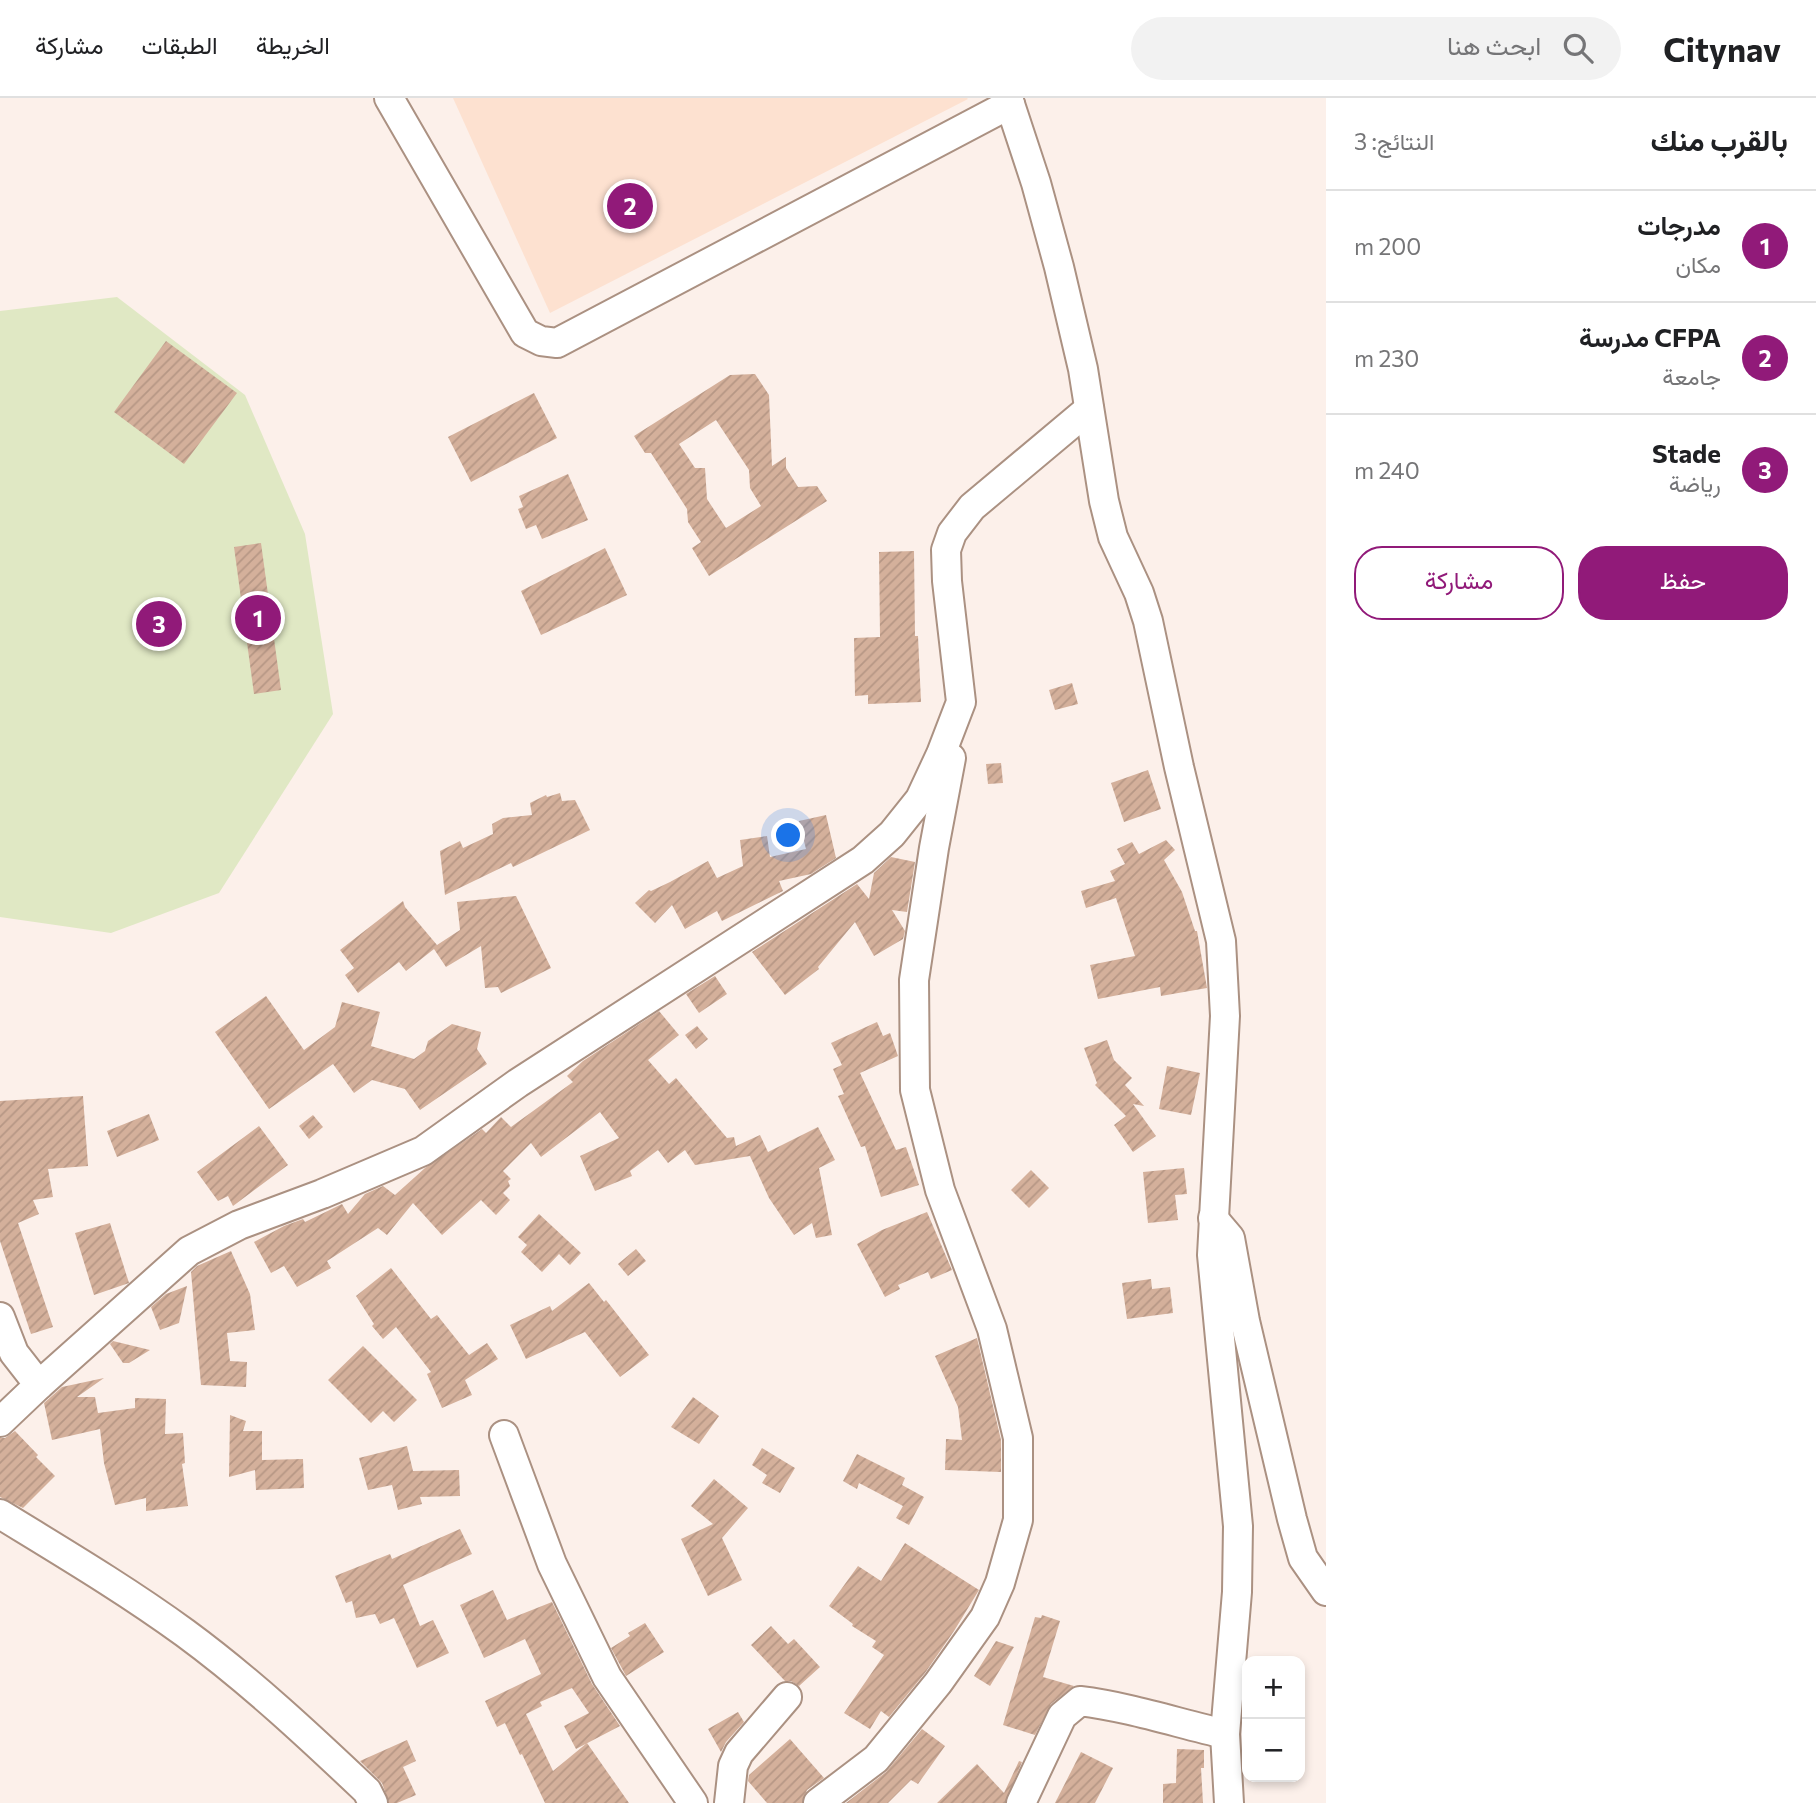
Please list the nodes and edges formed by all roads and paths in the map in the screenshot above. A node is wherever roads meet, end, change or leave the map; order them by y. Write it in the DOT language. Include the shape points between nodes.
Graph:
graph roads {
  1 [pos="389,98"];
  2 [pos="1009,101"];
  3 [pos="1089,409"];
  4 [pos="961,702"];
  5 [pos="1213,1218"];
  6 [pos="0,1317"];
  7 [pos="38,1385"];
  8 [pos="0,1422"];
  9 [pos="504,1435"];
  10 [pos="0,1514"];
  11 [pos="1326,1591"];
  12 [pos="786,1697"];
  13 [pos="1225,1734"];
  14 [pos="373,1803"];
  15 [pos="693,1803"];
  16 [pos="729,1803"];
  17 [pos="818,1803"];
  18 [pos="1021,1803"];
  19 [pos="1229,1803"];
  1 -- 2 [label="street" via="525,333 557,343"];
  2 -- 3 [label="street" via="1059,267"];
  3 -- 4 [label="street" via="972,507 952,533 946,550 947,581"];
  3 -- 5 [label="street" via="1104,501 1113,537 1148,621 1221,941 1225,1016"];
  4 -- 7 [label="street" via="920,799 863,860 518,1083 423,1151 239,1224 190,1251"];
  4 -- 17 [label="street" via="914,980 915,1090 940,1190 992,1329 1018,1438 1018,1520 1000,1583 985,1617 962,1650 876,1759"];
  5 -- 11 [label="street" via="1230,1238 1299,1545"];
  5 -- 13 [label="street" via="1213,1280 1238,1526"];
  6 -- 7 [label="street" via="14,1353"];
  7 -- 8 [label="street"];
  9 -- 15 [label="street" via="552,1564 607,1677"];
  10 -- 14 [label="street" via="186,1634 305,1732 367,1791"];
  12 -- 16 [label="street" via="739,1753"];
  13 -- 18 [label="street" via="1109,1704 1080,1701 1062,1716"];
  13 -- 19 [label="street"];
}
